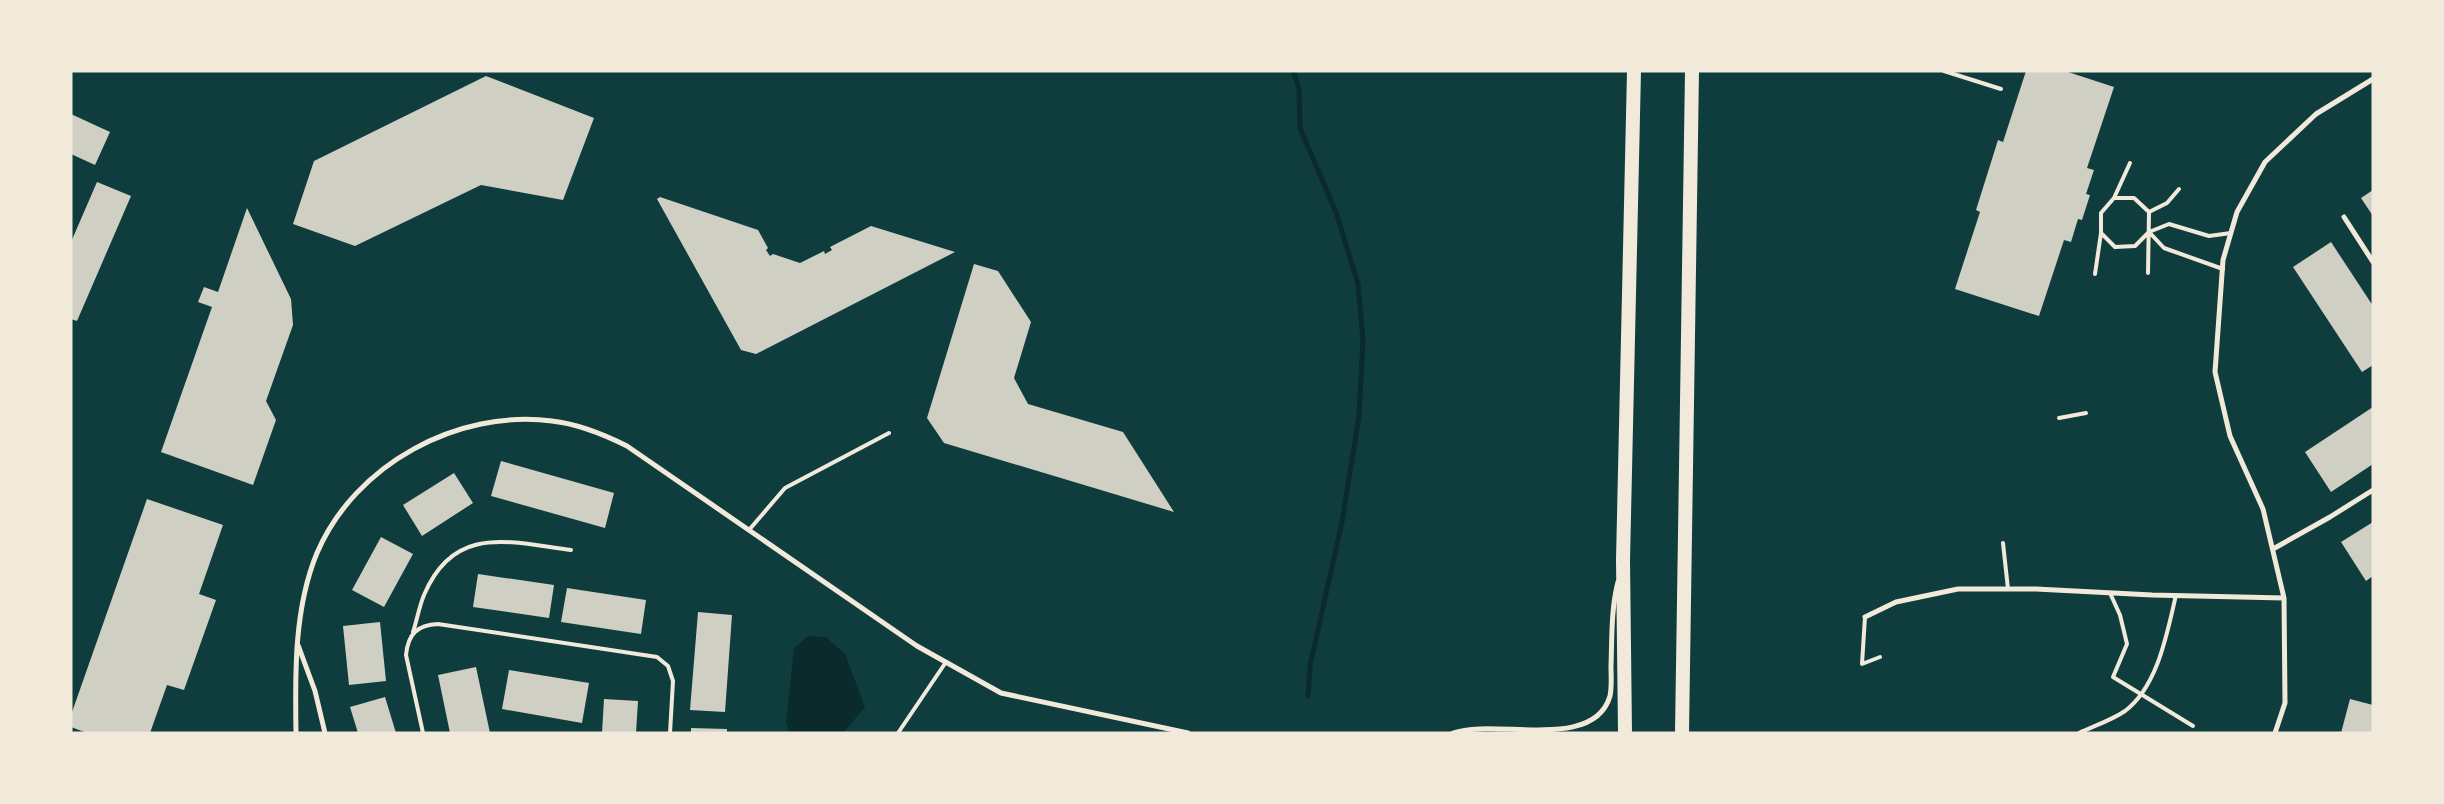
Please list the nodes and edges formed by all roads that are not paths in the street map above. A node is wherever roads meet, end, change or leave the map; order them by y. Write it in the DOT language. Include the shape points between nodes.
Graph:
graph roads {
  1 [pos="1634,71"];
  2 [pos="1692,71"];
  3 [pos="1944,71"];
  4 [pos="2373,79"];
  5 [pos="2001,89"];
  6 [pos="2130,163"];
  7 [pos="2179,189"];
  8 [pos="2114,198"];
  9 [pos="2149,212"];
  10 [pos="2344,218"];
  11 [pos="2149,232"];
  12 [pos="2101,233"];
  13 [pos="2231,233"];
  14 [pos="2373,262"];
  15 [pos="2223,269"];
  16 [pos="2148,273"];
  17 [pos="2096,274"];
  18 [pos="2086,412"];
  19 [pos="2058,418"];
  20 [pos="889,433"];
  21 [pos="2373,490"];
  22 [pos="749,530"];
  23 [pos="2003,543"];
  24 [pos="2273,549"];
  25 [pos="571,550"];
  26 [pos="1623,560"];
  27 [pos="2008,589"];
  28 [pos="2110,593"];
  29 [pos="2176,596"];
  30 [pos="2284,598"];
  31 [pos="1865,617"];
  32 [pos="413,632"];
  33 [pos="297,642"];
  34 [pos="1880,657"];
  35 [pos="946,662"];
  36 [pos="2141,694"];
  37 [pos="2192,726"];
  38 [pos="296,733"];
  39 [pos="325,733"];
  40 [pos="422,733"];
  41 [pos="670,733"];
  42 [pos="898,733"];
  43 [pos="1188,733"];
  44 [pos="1453,733"];
  45 [pos="1625,733"];
  46 [pos="1682,733"];
  47 [pos="2079,733"];
  48 [pos="2275,733"];
  1 -- 26 [label="highway"];
  2 -- 46 [label="highway"];
  3 -- 5 [label="lane"];
  4 -- 13 [label="street" via="2316,114 2265,162 2237,212"];
  6 -- 8 [label="lane"];
  7 -- 9 [label="lane" via="2167,203"];
  8 -- 9 [label="lane" via="2134,198"];
  8 -- 12 [label="lane" via="2100,213"];
  9 -- 11 [label="lane"];
  10 -- 14 [label="street"];
  11 -- 12 [label="lane" via="2135,246 2115,247"];
  11 -- 13 [label="lane" via="2169,224 2209,236"];
  11 -- 15 [label="lane" via="2164,248"];
  11 -- 16 [label="lane"];
  12 -- 17 [label="lane"];
  13 -- 15 [label="street"];
  15 -- 24 [label="street" via="2215,372 2230,436 2263,508"];
  18 -- 19 [label="lane"];
  20 -- 22 [label="lane" via="785,488"];
  21 -- 24 [label="street"];
  22 -- 33 [label="street" via="627,446 603,434 553,421 527,419 475,424 403,455 362,489 345,509 317,553"];
  22 -- 35 [label="street" via="917,646"];
  23 -- 27 [label="lane"];
  24 -- 30 [label="street"];
  25 -- 32 [label="lane" via="498,540 455,552 446,560 423,596"];
  26 -- 44 [label="street" via="1612,621 1610,695 1604,708 1583,725 1572,729 1484,729"];
  26 -- 45 [label="highway"];
  27 -- 28 [label="street"];
  27 -- 31 [label="street" via="1949,591 1896,602"];
  28 -- 29 [label="street"];
  28 -- 36 [label="lane" via="2120,615 2127,644 2113,677"];
  29 -- 30 [label="street"];
  29 -- 36 [label="lane" via="2162,654"];
  30 -- 48 [label="street" via="2285,703"];
  31 -- 34 [label="lane" via="1862,664"];
  32 -- 40 [label="lane" via="406,655"];
  32 -- 41 [label="lane" via="424,625 438,624 656,657 668,666 673,681"];
  33 -- 38 [label="street"];
  33 -- 39 [label="street"];
  35 -- 42 [label="lane"];
  35 -- 43 [label="street" via="1001,693"];
  36 -- 37 [label="lane"];
  36 -- 47 [label="lane" via="2125,711"];
}
